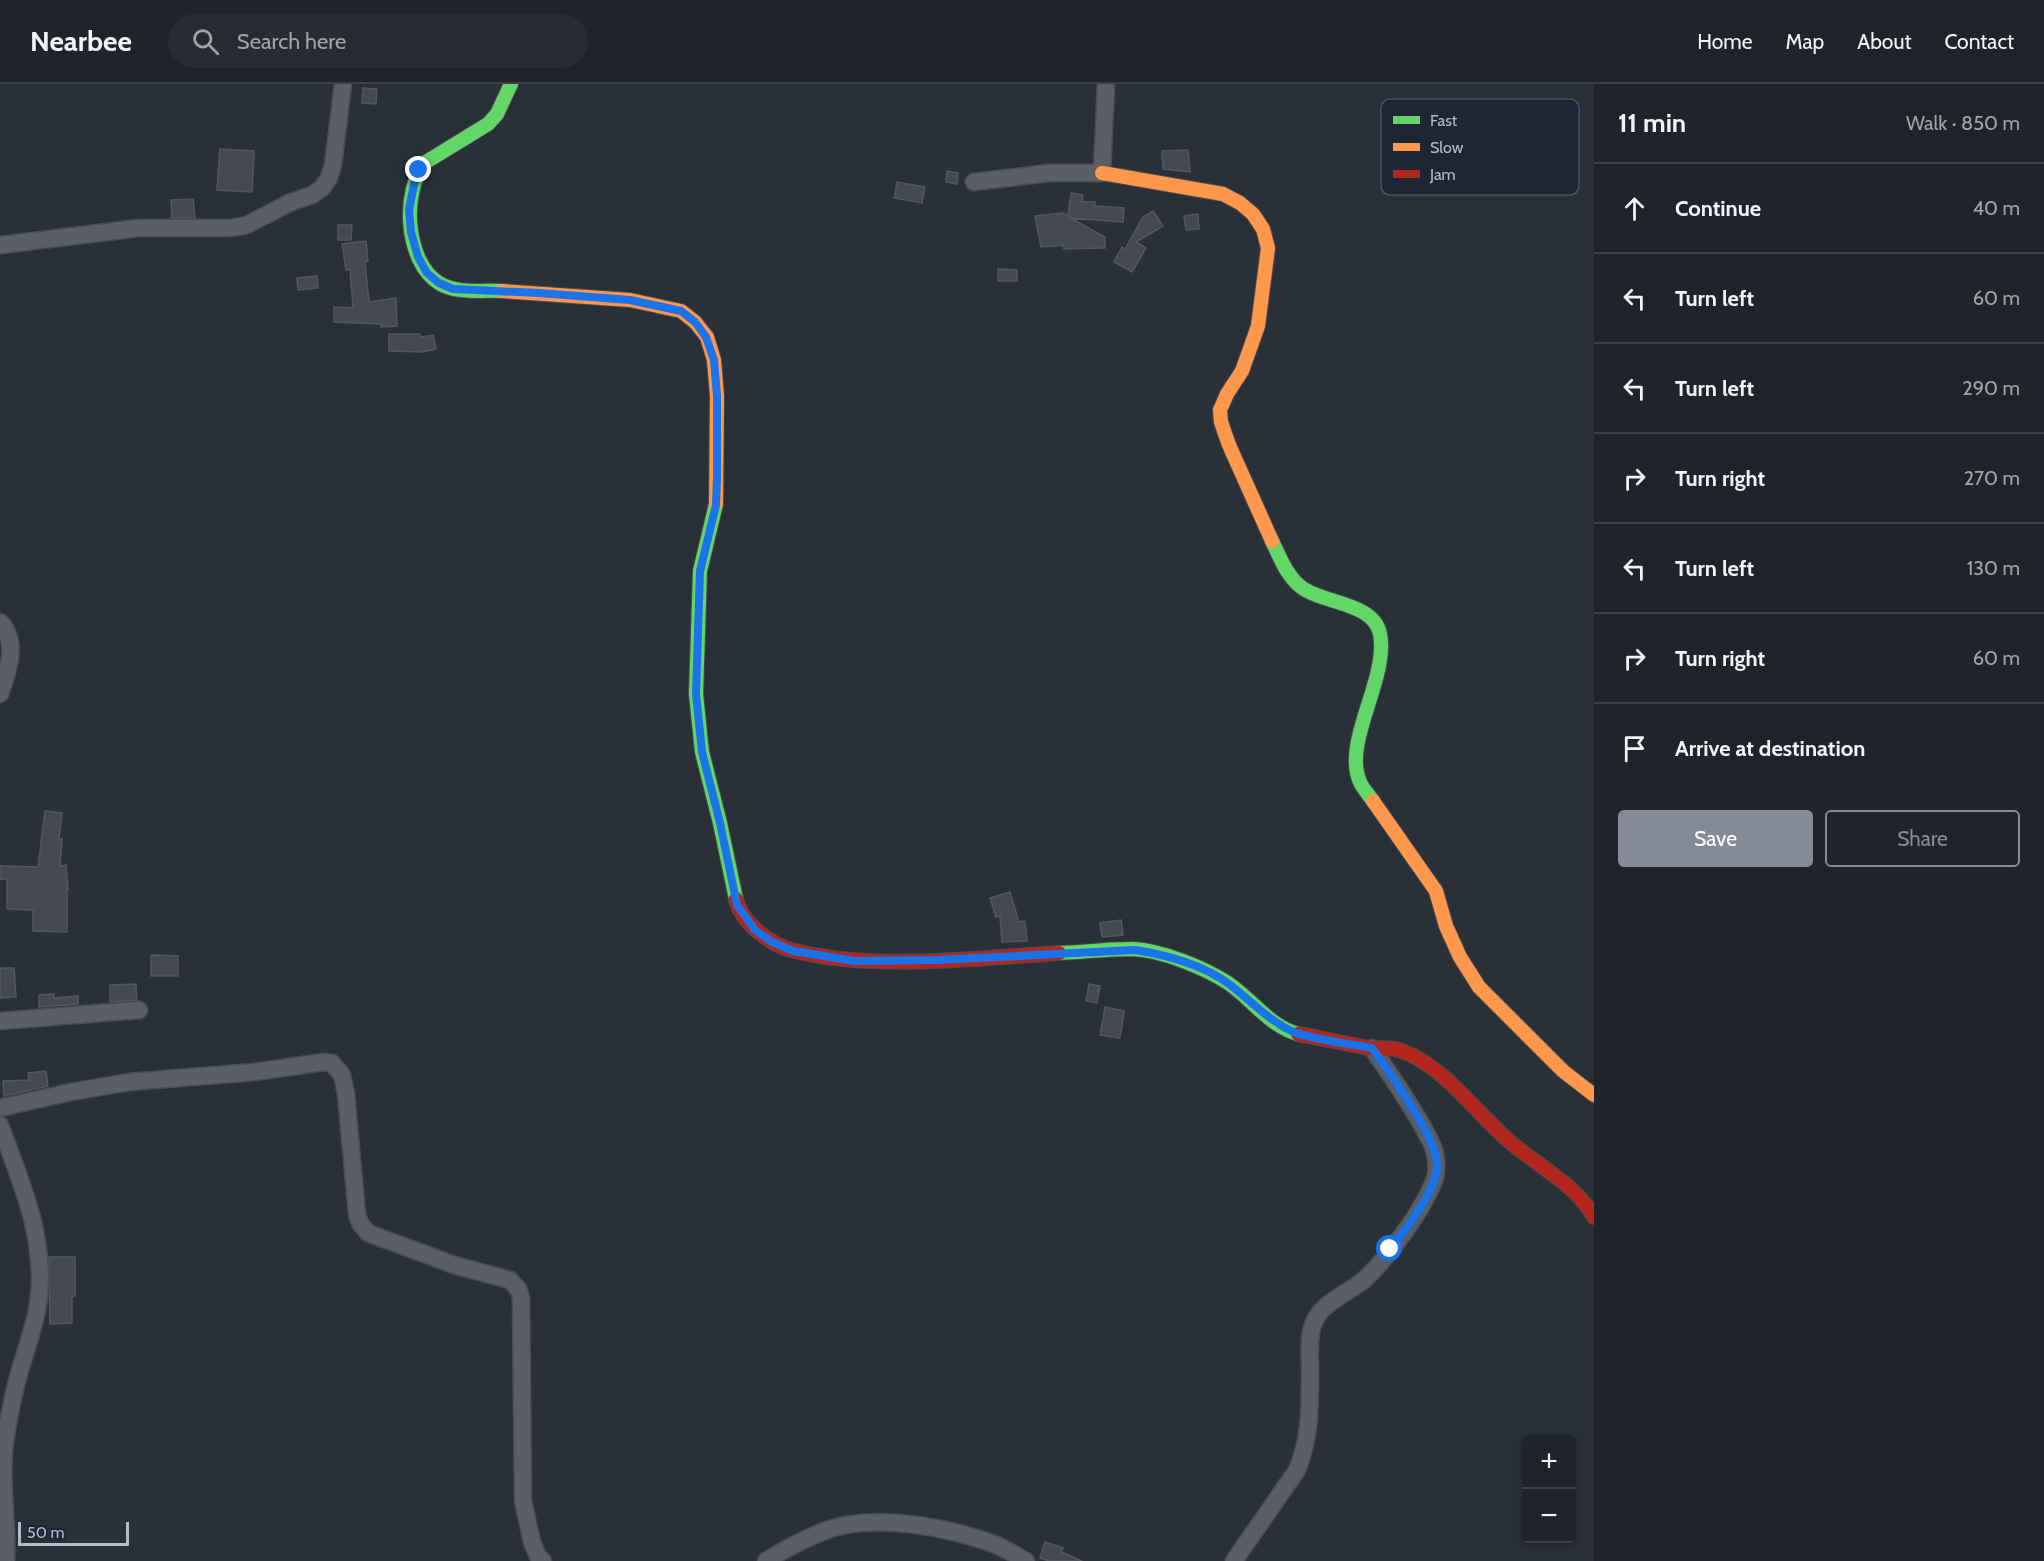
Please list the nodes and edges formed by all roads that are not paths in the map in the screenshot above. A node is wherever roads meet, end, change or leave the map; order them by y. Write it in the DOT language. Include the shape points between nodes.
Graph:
graph roads {
  1 [pos="343,84"];
  2 [pos="511,84"];
  3 [pos="1106,84"];
  4 [pos="1102,173"];
  5 [pos="974,182"];
  6 [pos="0,245"];
  7 [pos="0,622"];
  8 [pos="0,694"];
  9 [pos="140,1010"];
  10 [pos="0,1021"];
  11 [pos="1372,1048"];
  12 [pos="1594,1095"];
  13 [pos="0,1108"];
  14 [pos="0,1125"];
  15 [pos="1594,1217"];
  16 [pos="6,1561"];
  17 [pos="543,1561"];
  18 [pos="766,1561"];
  19 [pos="1026,1561"];
  20 [pos="1234,1561"];
  1 -- 6 [label="street" via="333,165 322,188 312,195 247,225 230,228 139,228"];
  2 -- 11 [label="street" via="488,124 431,158 419,170 409,210 418,257 427,273 453,289 630,300 681,311 706,337 714,360 716,384 717,478 716,505 700,571 696,694 702,752 737,905 755,930 793,951 855,961 1135,950 1160,954 1228,983 1272,1021 1295,1033"];
  3 -- 4 [label="street"];
  4 -- 5 [label="street" via="1049,173"];
  4 -- 12 [label="street" via="1223,194 1253,214 1263,229 1268,248 1258,326 1242,371 1220,410 1229,445 1292,578 1305,590 1365,614 1377,623 1381,633 1376,675 1359,741 1356,765 1360,782 1436,891 1446,926 1479,987 1563,1071"];
  7 -- 8 [label="street" via="5,627 11,654"];
  9 -- 10 [label="street"];
  11 -- 15 [label="street" via="1400,1050 1438,1073 1510,1142 1566,1184"];
  11 -- 20 [label="street" via="1435,1151 1434,1180 1412,1221 1375,1269 1354,1289 1330,1303 1313,1323 1309,1430 1304,1453 1297,1470"];
  13 -- 17 [label="street" via="129,1082 332,1063 342,1076 346,1094 357,1214 363,1228 454,1265 510,1280 519,1290 523,1501 532,1542"];
  14 -- 16 [label="street" via="34,1219 39,1249 34,1324 16,1385 4,1450"];
  18 -- 19 [label="street" via="829,1530 867,1523 903,1523 954,1531"];
}
